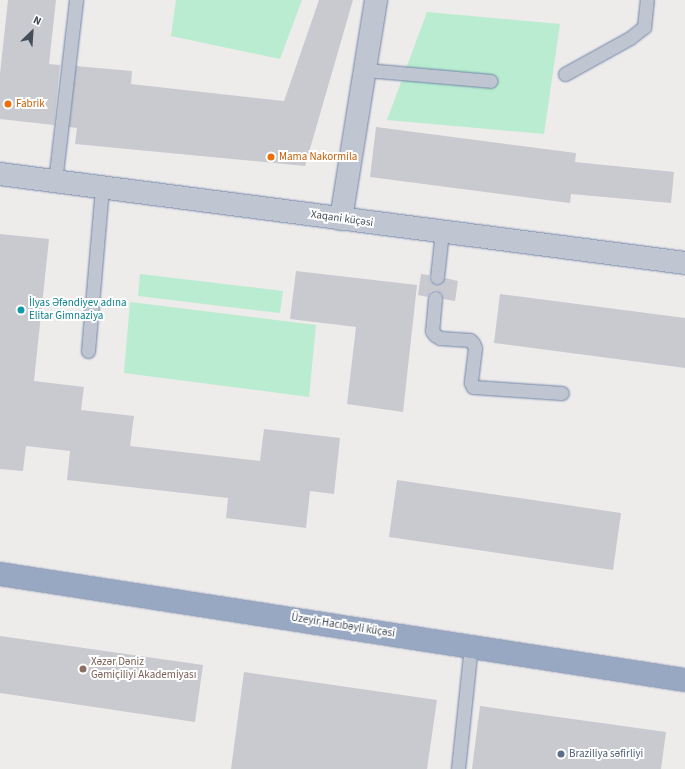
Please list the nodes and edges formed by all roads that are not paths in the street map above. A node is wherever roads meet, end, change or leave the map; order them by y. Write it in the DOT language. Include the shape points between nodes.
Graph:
graph roads {
  1 [pos="76,0"];
  2 [pos="376,0"];
  3 [pos="647,0"];
  4 [pos="366,70"];
  5 [pos="565,74"];
  6 [pos="491,81"];
  7 [pos="0,174"];
  8 [pos="55,182"];
  9 [pos="102,188"];
  10 [pos="341,219"];
  11 [pos="442,232"];
  12 [pos="685,263"];
  13 [pos="437,277"];
  14 [pos="435,298"];
  15 [pos="88,351"];
  16 [pos="562,393"];
  17 [pos="0,574"];
  18 [pos="471,646"];
  19 [pos="685,680"];
  20 [pos="458,769"];
  1 -- 8 [label="lane"];
  2 -- 4 [label="street"];
  3 -- 5 [label="lane" via="644,27 630,38"];
  4 -- 6 [label="lane"];
  4 -- 10 [label="street"];
  7 -- 8 [label="street, Xaqani küçəsi"];
  8 -- 9 [label="street, Xaqani küçəsi"];
  9 -- 10 [label="street, Xaqani küçəsi"];
  9 -- 15 [label="lane"];
  10 -- 11 [label="street, Xaqani küçəsi"];
  11 -- 12 [label="street, Xaqani küçəsi"];
  11 -- 13 [label="lane"];
  14 -- 16 [label="lane" via="432,331 435,335 440,338 470,340 474,343 471,383 473,387"];
  17 -- 18 [label="highway, Üzeyir Hacıbəyli küçəsi"];
  18 -- 19 [label="highway, Üzeyir Hacıbəyli küçəsi"];
  18 -- 20 [label="lane"];
}
